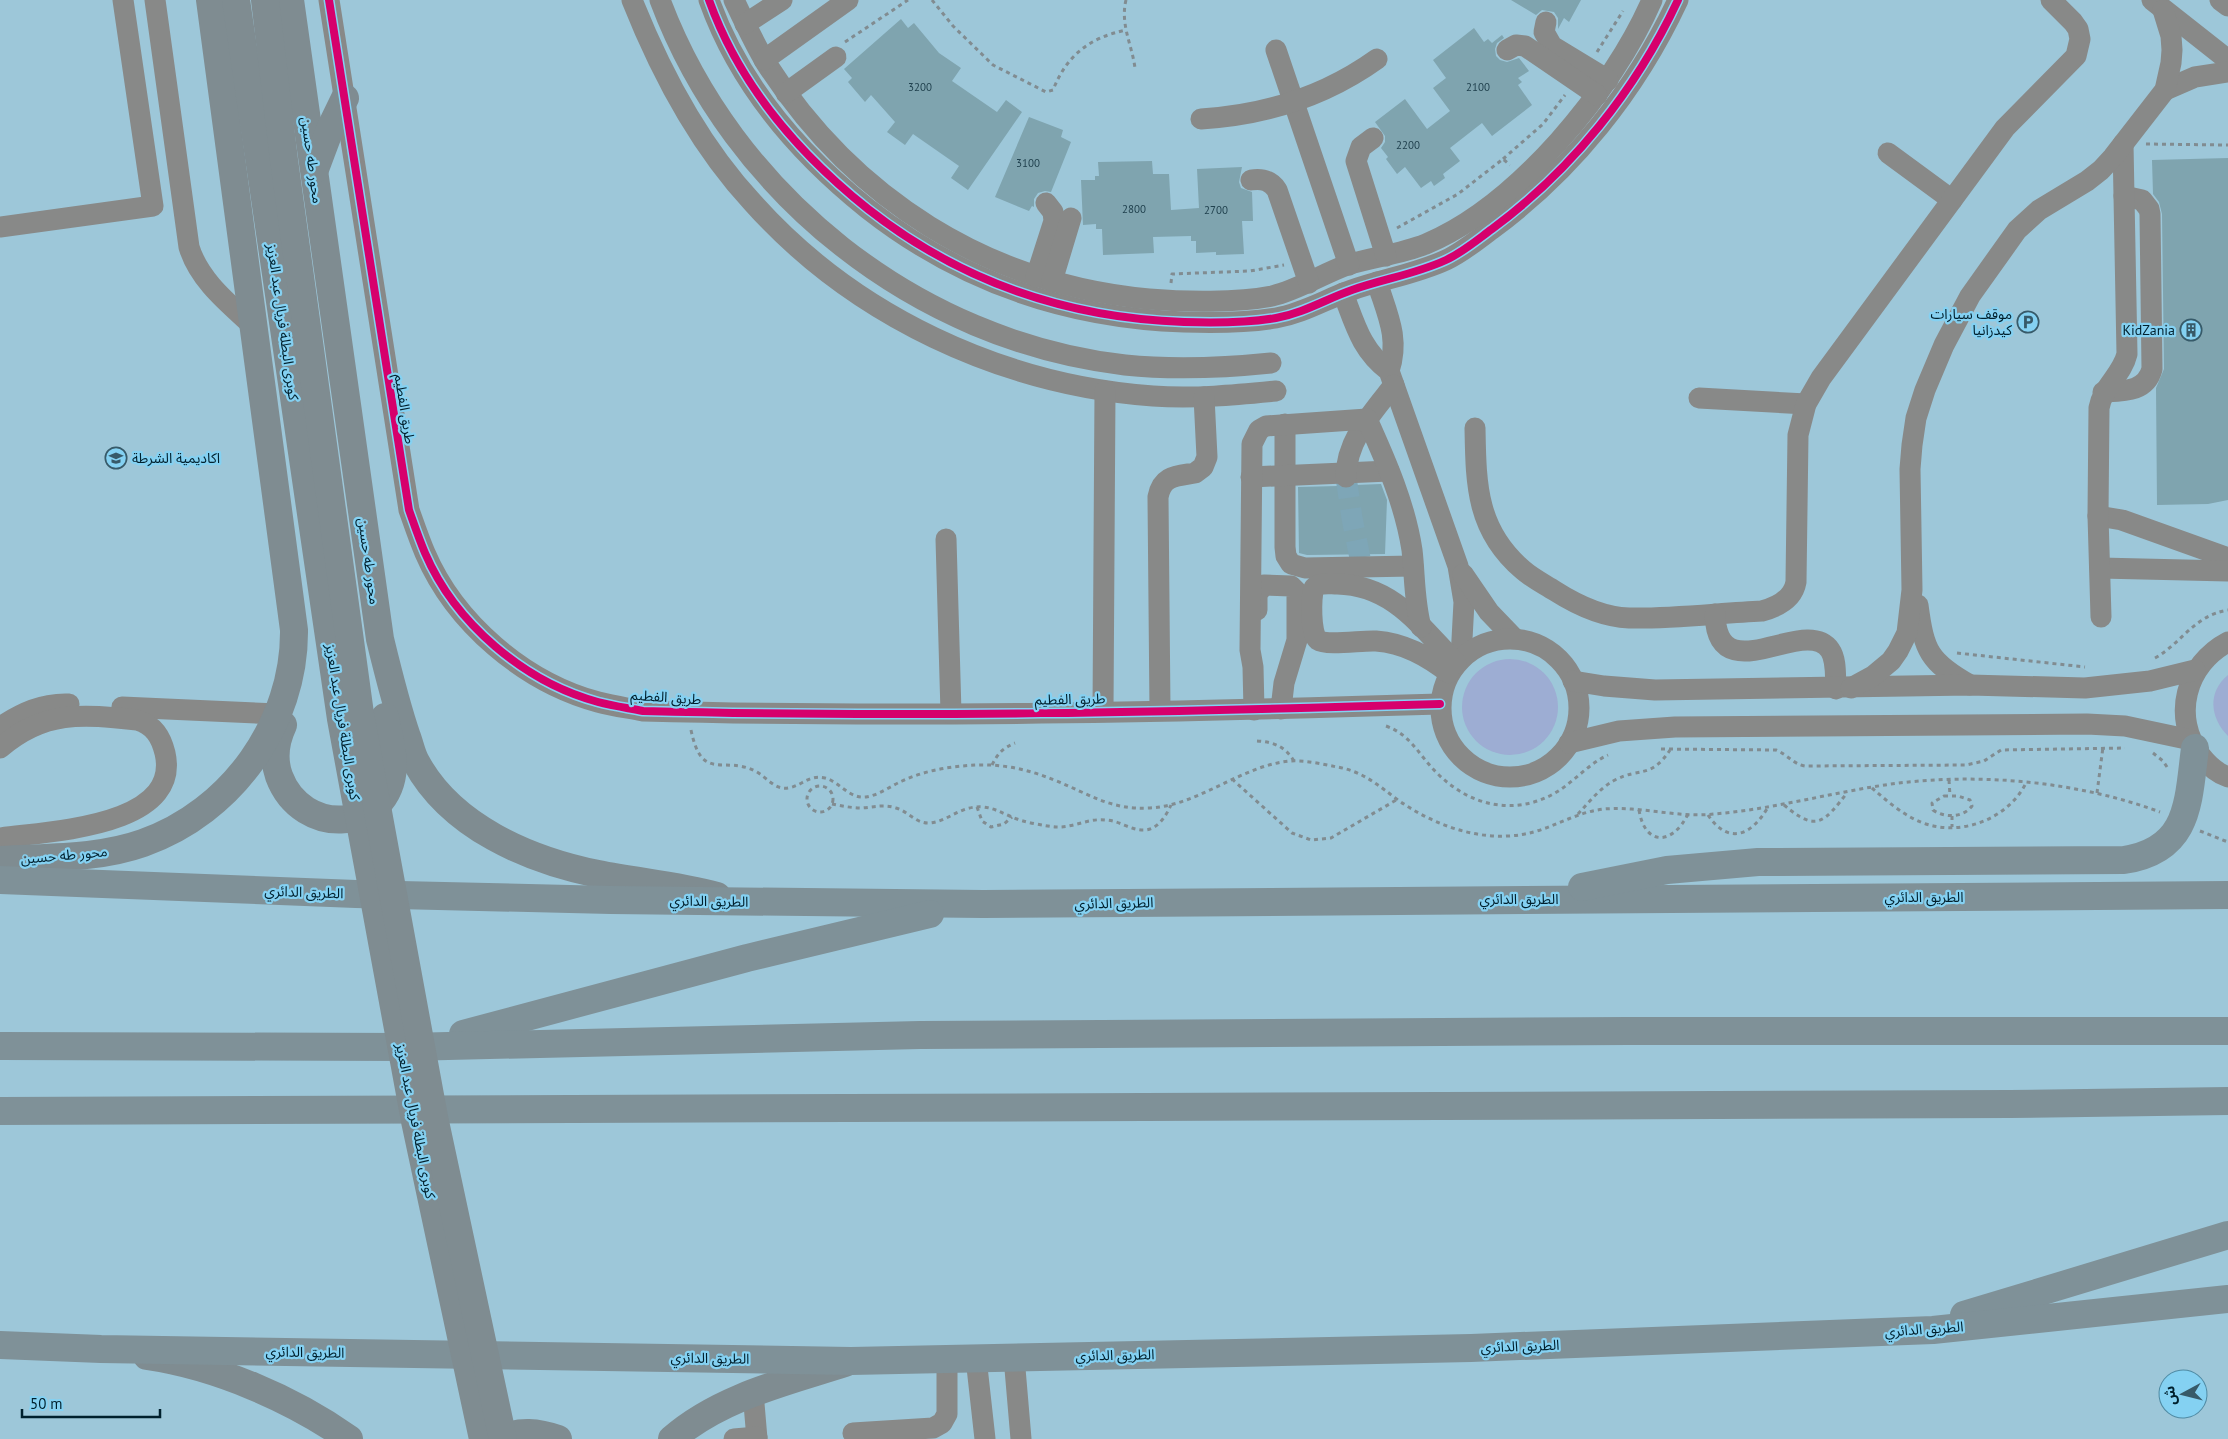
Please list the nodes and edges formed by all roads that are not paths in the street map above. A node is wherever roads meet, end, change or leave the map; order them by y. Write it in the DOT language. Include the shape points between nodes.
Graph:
graph roads {
  1 [pos="123,0"];
  2 [pos="155,0"];
  3 [pos="210,0"];
  4 [pos="236,0"];
  5 [pos="265,0"];
  6 [pos="290,0"];
  7 [pos="330,0"];
  8 [pos="632,0"];
  9 [pos="709,0"];
  10 [pos="734,0"];
  11 [pos="782,0"];
  12 [pos="848,0"];
  13 [pos="1652,0"];
  14 [pos="1678,0"];
  15 [pos="2051,0"];
  16 [pos="2220,0"];
  17 [pos="2158,5"];
  18 [pos="2228,6"];
  19 [pos="663,7"];
  20 [pos="1546,22"];
  21 [pos="746,24"];
  22 [pos="642,25"];
  23 [pos="1276,50"];
  24 [pos="1507,50"];
  25 [pos="836,57"];
  26 [pos="1377,59"];
  27 [pos="764,60"];
  28 [pos="2228,60"];
  29 [pos="2228,72"];
  30 [pos="1602,88"];
  31 [pos="2165,90"];
  32 [pos="786,93"];
  33 [pos="345,98"];
  34 [pos="1294,102"];
  35 [pos="1201,119"];
  36 [pos="1373,138"];
  37 [pos="829,144"];
  38 [pos="2124,144"];
  39 [pos="1569,146"];
  40 [pos="1888,153"];
  41 [pos="811,159"];
  42 [pos="314,172"];
  43 [pos="1251,180"];
  44 [pos="2124,196"];
  45 [pos="1952,200"];
  46 [pos="1046,203"];
  47 [pos="1071,218"];
  48 [pos="0,228"];
  49 [pos="1386,256"];
  50 [pos="1349,265"];
  51 [pos="990,270"];
  52 [pos="1044,279"];
  53 [pos="1377,282"];
  54 [pos="1309,283"];
  55 [pos="1343,293"];
  56 [pos="1228,299"];
  57 [pos="1228,322"];
  58 [pos="253,326"];
  59 [pos="1271,363"];
  60 [pos="1392,378"];
  61 [pos="1105,390"];
  62 [pos="1276,391"];
  63 [pos="2103,392"];
  64 [pos="1204,396"];
  65 [pos="1699,398"];
  66 [pos="1806,404"];
  67 [pos="1367,419"];
  68 [pos="1285,424"];
  69 [pos="1475,428"];
  70 [pos="1389,470"];
  71 [pos="1346,474"];
  72 [pos="1286,476"];
  73 [pos="1251,477"];
  74 [pos="2098,516"];
  75 [pos="946,539"];
  76 [pos="2228,558"];
  77 [pos="1363,562"];
  78 [pos="1413,566"];
  79 [pos="1458,566"];
  80 [pos="2100,568"];
  81 [pos="2228,571"];
  82 [pos="1912,590"];
  83 [pos="1389,598"];
  84 [pos="1715,614"];
  85 [pos="2101,617"];
  86 [pos="1421,626"];
  87 [pos="294,630"];
  88 [pos="1514,638"];
  89 [pos="380,639"];
  90 [pos="2228,642"];
  91 [pos="1455,665"];
  92 [pos="1253,667"];
  93 [pos="2195,670"];
  94 [pos="1573,680"];
  95 [pos="1970,685"];
  96 [pos="1844,688"];
  97 [pos="1440,704"];
  98 [pos="1281,709"];
  99 [pos="1160,710"];
  100 [pos="1254,710"];
  101 [pos="1103,711"];
  102 [pos="951,713"];
  103 [pos="278,714"];
  104 [pos="0,727"];
  105 [pos="1570,743"];
  106 [pos="2193,744"];
  107 [pos="0,748"];
  108 [pos="2228,777"];
  109 [pos="0,838"];
  110 [pos="0,860"];
  111 [pos="0,880"];
  112 [pos="2228,895"];
  113 [pos="1540,899"];
  114 [pos="735,902"];
  115 [pos="983,904"];
  116 [pos="2228,1031"];
  117 [pos="0,1046"];
  118 [pos="407,1047"];
  119 [pos="2228,1102"];
  120 [pos="0,1110"];
  121 [pos="2228,1235"];
  122 [pos="2228,1300"];
  123 [pos="1933,1330"];
  124 [pos="0,1345"];
  125 [pos="101,1349"];
  126 [pos="1014,1357"];
  127 [pos="947,1358"];
  128 [pos="976,1358"];
  129 [pos="851,1360"];
  130 [pos="753,1392"];
  131 [pos="853,1433"];
  132 [pos="915,1434"];
  133 [pos="757,1438"];
  134 [pos="349,1439"];
  135 [pos="483,1439"];
  136 [pos="502,1439"];
  137 [pos="558,1439"];
  138 [pos="672,1439"];
  139 [pos="734,1439"];
  140 [pos="985,1439"];
  141 [pos="1021,1439"];
  1 -- 48 [label="street" via="153,206"];
  2 -- 58 [label="street" via="193,260 205,279"];
  3 -- 58 [label="main road, محور طه حسين"];
  4 -- 135 [label="main road, كوبرى البطلة فريال عبد العزيز, bridge" via="341,719 415,1121"];
  5 -- 136 [label="main road, كوبرى البطلة فريال عبد العزيز, bridge" via="360,714 434,1117"];
  6 -- 42 [label="main road, محور طه حسين"];
  7 -- 33 [label="street, طريق الفطيم"];
  8 -- 22 [label="street"];
  9 -- 41 [label="street" via="732,55 782,126"];
  10 -- 21 [label="street"];
  11 -- 21 [label="street"];
  12 -- 27 [label="street"];
  13 -- 30 [label="street" via="1636,34"];
  14 -- 39 [label="street" via="1627,90"];
  15 -- 45 [label="street" via="2078,30 2080,38 2076,56 2005,128"];
  16 -- 18 [label="street"];
  17 -- 28 [label="street"];
  17 -- 31 [label="street" via="2171,36 2171,63"];
  19 -- 22 [label="street"];
  19 -- 59 [label="street" via="694,73 718,114 762,171 785,197 838,243 922,300 960,319 1016,340 1087,359 1170,368"];
  20 -- 30 [label="street" via="1544,32 1552,46"];
  21 -- 27 [label="street"];
  22 -- 61 [label="street" via="683,107 727,173 780,232 838,279 900,320 966,352 1037,376"];
  23 -- 34 [label="street"];
  24 -- 30 [label="street" via="1516,45 1525,46"];
  25 -- 32 [label="street"];
  26 -- 34 [label="street" via="1337,84"];
  27 -- 32 [label="street"];
  29 -- 31 [label="street" via="2195,77"];
  30 -- 39 [label="street"];
  31 -- 38 [label="street"];
  32 -- 37 [label="street"];
  33 -- 42 [label="main road"];
  33 -- 102 [label="street, طريق الفطيم" via="409,510 425,554 448,594 478,630 513,661 553,685 597,702 643,711"];
  34 -- 35 [label="street" via="1248,114"];
  34 -- 50 [label="street"];
  36 -- 49 [label="street" via="1361,147 1356,161"];
  37 -- 41 [label="street"];
  37 -- 51 [label="street" via="886,197 963,246"];
  38 -- 44 [label="street"];
  38 -- 82 [label="street" via="2087,181 2050,202 2017,230 1970,296 1944,345 1916,418 1912,445"];
  39 -- 49 [label="street" via="1463,224 1426,244"];
  39 -- 53 [label="street" via="1536,193 1468,248 1421,270"];
  40 -- 45 [label="street"];
  41 -- 51 [label="street" via="837,184 912,241 953,264"];
  42 -- 89 [label="main road, محور طه حسين"];
  43 -- 54 [label="street" via="1270,182 1277,190"];
  44 -- 63 [label="street" via="2127,354 2122,368"];
  44 -- 63 [label="street" via="2142,200 2150,214 2152,369 2150,377 2136,389"];
  45 -- 66 [label="street" via="1821,378"];
  46 -- 52 [label="street" via="1052,208 1054,221"];
  47 -- 52 [label="street"];
  49 -- 50 [label="street"];
  50 -- 54 [label="street"];
  51 -- 52 [label="street"];
  51 -- 57 [label="street" via="1038,300 1102,314 1170,322"];
  52 -- 56 [label="street" via="1123,297 1171,301"];
  53 -- 55 [label="street"];
  53 -- 60 [label="street" via="1393,332"];
  54 -- 56 [label="street" via="1272,296"];
  55 -- 57 [label="street" via="1296,313"];
  55 -- 60 [label="street" via="1362,342"];
  56 -- 57 [label="street"];
  58 -- 87 [label="main road, محور طه حسين"];
  60 -- 67 [label="street"];
  60 -- 79 [label="street"];
  61 -- 64 [label="street" via="1154,396"];
  61 -- 101 [label="street"];
  62 -- 64 [label="street"];
  63 -- 74 [label="street" via="2098,418"];
  64 -- 99 [label="street" via="1205,464 1196,473 1178,474 1166,480 1158,497"];
  65 -- 66 [label="street"];
  66 -- 84 [label="street" via="1798,435 1795,588 1790,597 1769,609"];
  67 -- 68 [label="street"];
  67 -- 70 [label="street"];
  67 -- 71 [label="street" via="1350,452"];
  68 -- 72 [label="street"];
  68 -- 73 [label="street" via="1266,426 1255,436"];
  69 -- 84 [label="street" via="1476,481 1484,513 1499,544 1523,571 1570,601 1611,615 1628,618"];
  70 -- 71 [label="street"];
  70 -- 78 [label="street" via="1407,524"];
  71 -- 72 [label="street"];
  72 -- 73 [label="street"];
  72 -- 77 [label="street" via="1286,556 1291,564 1304,568"];
  73 -- 92 [label="street" via="1250,650"];
  74 -- 76 [label="street" via="2122,520"];
  74 -- 80 [label="street"];
  75 -- 102 [label="street"];
  77 -- 78 [label="street"];
  77 -- 83 [label="street"];
  78 -- 86 [label="street"];
  79 -- 88 [label="street" via="1478,597"];
  79 -- 91 [label="street" via="1464,602"];
  80 -- 81 [label="street"];
  80 -- 85 [label="street"];
  82 -- 95 [label="street" via="1930,654 1947,672"];
  82 -- 96 [label="street" via="1907,633 1898,651 1882,669"];
  83 -- 86 [label="street"];
  83 -- 91 [label="street" via="1348,584 1317,586 1313,594 1312,628 1315,637 1322,642 1364,640 1390,643"];
  84 -- 96 [label="street" via="1716,629 1722,641 1738,650 1754,651 1810,640 1822,643 1833,657"];
  86 -- 91 [label="street"];
  87 -- 89 [label="main road" via="301,658 300,673 276,743 277,771 292,800 305,812 338,820 370,810 383,797 393,767 383,699"];
  87 -- 103 [label="main road, محور طه حسين" via="291,672"];
  88 -- 91 [label="street" via="1477,646"];
  88 -- 94 [label="street" via="1533,642 1550,651 1564,664"];
  89 -- 114 [label="main road, محور طه حسين" via="391,686 416,762 435,790 464,818 505,843 550,862 597,874 667,884"];
  90 -- 93 [label="street" via="2205,658"];
  91 -- 97 [label="street" via="1443,688"];
  92 -- 98 [label="street" via="1258,651 1258,591 1264,585 1291,586 1298,596 1297,640 1284,683"];
  92 -- 100 [label="street"];
  93 -- 95 [label="street" via="2150,682 2104,687"];
  93 -- 106 [label="street" via="2186,692 2184,717"];
  94 -- 96 [label="street" via="1636,689"];
  94 -- 105 [label="street" via="1579,712"];
  95 -- 96 [label="street"];
  97 -- 98 [label="street, طريق الفطيم"];
  97 -- 105 [label="street" via="1444,730 1457,753 1478,770 1503,777 1529,775 1552,763"];
  98 -- 100 [label="street, طريق الفطيم"];
  99 -- 100 [label="street, طريق الفطيم"];
  99 -- 101 [label="street, طريق الفطيم"];
  101 -- 102 [label="street, طريق الفطيم"];
  103 -- 104 [label="street" via="55,704 26,712"];
  103 -- 110 [label="main road, محور طه حسين" via="261,748 238,778 210,806 178,827 144,843 106,852"];
  105 -- 106 [label="street" via="1619,732 1675,728 2103,724 2147,730"];
  106 -- 108 [label="street" via="2207,764"];
  106 -- 113 [label="highway" via="2182,822 2159,850 2142,858 1720,864 1625,878"];
  107 -- 109 [label="street" via="29,727 65,716 137,720 146,722 161,740 166,771 162,786 153,798 127,814 86,826"];
  111 -- 114 [label="highway, الطريق الدائري" via="356,894"];
  112 -- 113 [label="highway, الطريق الدائري"];
  113 -- 115 [label="highway, الطريق الدائري"];
  114 -- 115 [label="highway, الطريق الدائري"];
  115 -- 118 [label="highway" via="809,942"];
  116 -- 118 [label="highway" via="930,1035"];
  117 -- 118 [label="highway"];
  119 -- 120 [label="highway"];
  121 -- 123 [label="highway" via="1982,1309"];
  122 -- 123 [label="highway, الطريق الدائري"];
  123 -- 126 [label="highway, الطريق الدائري" via="1471,1348"];
  124 -- 125 [label="highway, الطريق الدائري"];
  125 -- 129 [label="highway, الطريق الدائري"];
  125 -- 134 [label="main road" via="201,1368 248,1385 295,1406"];
  126 -- 128 [label="highway, الطريق الدائري"];
  126 -- 141 [label="street"];
  127 -- 128 [label="highway, الطريق الدائري"];
  127 -- 129 [label="highway, الطريق الدائري"];
  127 -- 132 [label="street" via="945,1419 938,1426"];
  128 -- 140 [label="street"];
  129 -- 130 [label="main road"];
  130 -- 133 [label="street"];
  130 -- 138 [label="main road" via="711,1411"];
  131 -- 132 [label="street"];
  133 -- 139 [label="street"];
  136 -- 137 [label="main road" via="525,1432 542,1433"];
}
